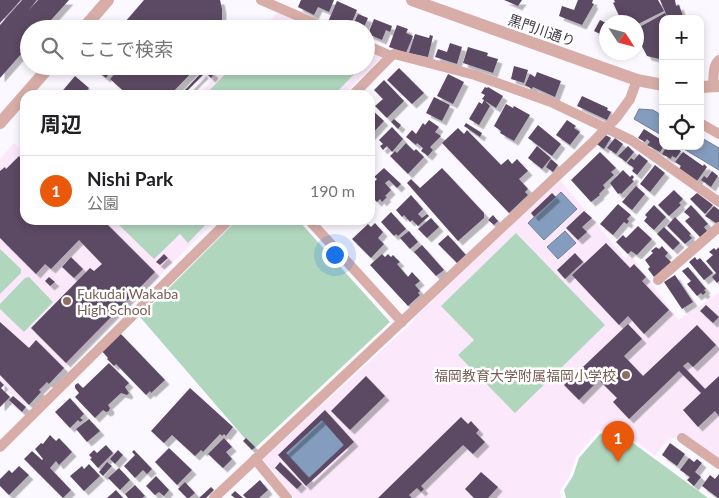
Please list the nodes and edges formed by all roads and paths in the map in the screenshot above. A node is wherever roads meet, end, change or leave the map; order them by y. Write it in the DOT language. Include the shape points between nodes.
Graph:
graph roads {
  1 [pos="108,0"];
  2 [pos="261,0"];
  3 [pos="418,1"];
  4 [pos="91,20"];
  5 [pos="307,20"];
  6 [pos="375,49"];
  7 [pos="391,56"];
  8 [pos="719,60"];
  9 [pos="375,72"];
  10 [pos="42,75"];
  11 [pos="372,75"];
  12 [pos="637,80"];
  13 [pos="659,84"];
  14 [pos="711,87"];
  15 [pos="29,90"];
  16 [pos="358,90"];
  17 [pos="20,100"];
  18 [pos="0,123"];
  19 [pos="704,125"];
  20 [pos="606,128"];
  21 [pos="719,134"];
  22 [pos="719,202"];
  23 [pos="224,225"];
  24 [pos="314,225"];
  25 [pos="719,226"];
  26 [pos="658,280"];
  27 [pos="402,322"];
  28 [pos="682,438"];
  29 [pos="0,447"];
  30 [pos="255,459"];
  31 [pos="719,464"];
  32 [pos="214,498"];
  33 [pos="287,498"];
  1 -- 4 [label="street"];
  2 -- 5 [label="street"];
  3 -- 12 [label="street, 黒門川通り"];
  6 -- 7 [label="street"];
  7 -- 9 [label="street"];
  7 -- 20 [label="street" via="394,54 475,75 551,102"];
  8 -- 14 [label="street"];
  10 -- 15 [label="street"];
  11 -- 16 [label="street"];
  12 -- 13 [label="street, 黒門川通り"];
  12 -- 20 [label="street" via="630,99"];
  17 -- 18 [label="street"];
  19 -- 21 [label="street"];
  20 -- 22 [label="street" via="631,140"];
  20 -- 27 [label="street"];
  23 -- 29 [label="street"];
  24 -- 27 [label="street"];
  25 -- 26 [label="street"];
  27 -- 30 [label="street"];
  28 -- 31 [label="street"];
  30 -- 32 [label="street"];
  30 -- 33 [label="street"];
}
